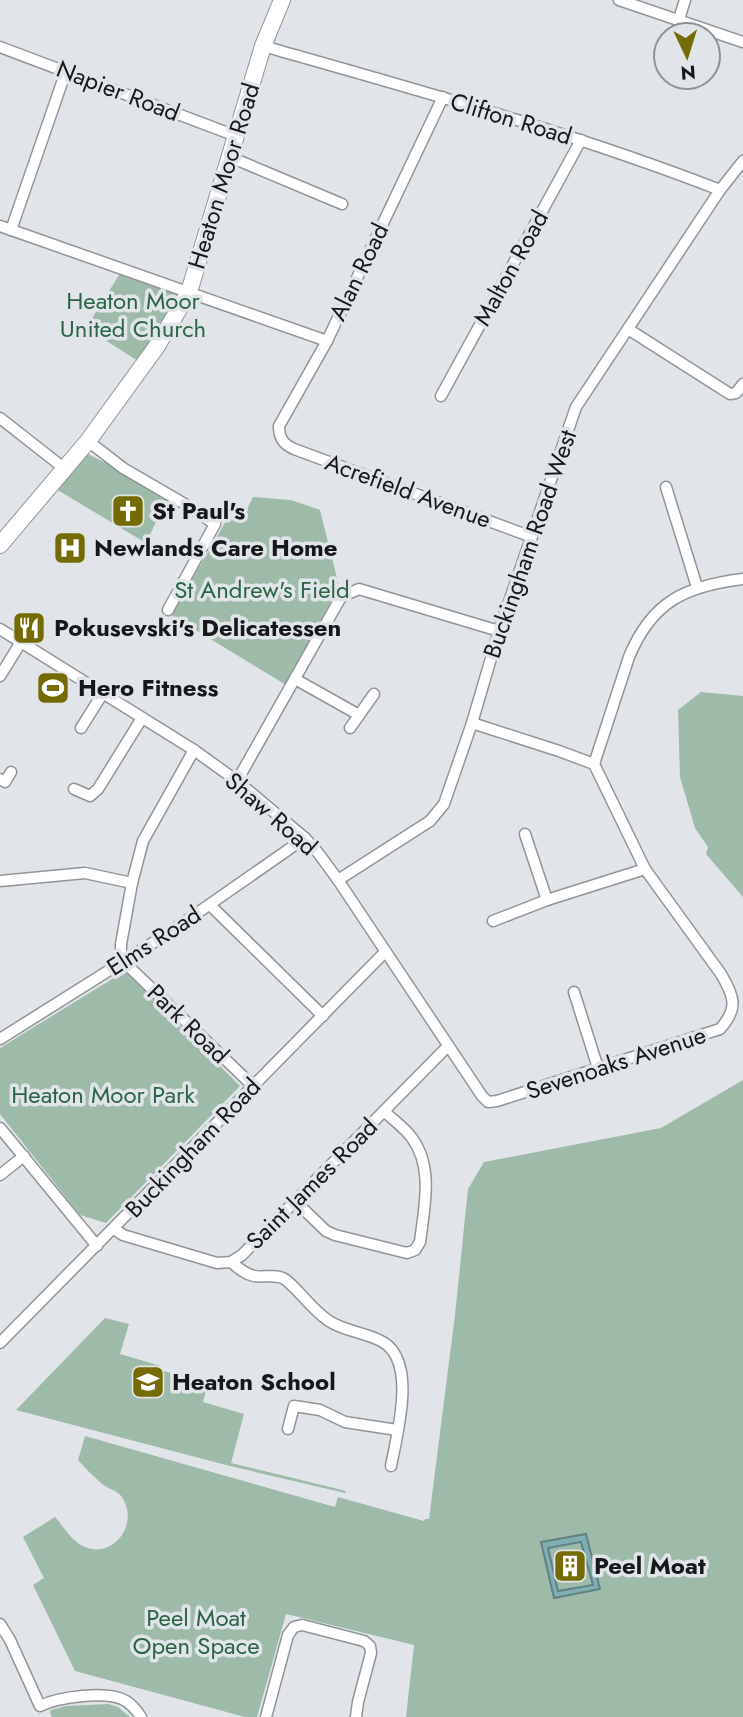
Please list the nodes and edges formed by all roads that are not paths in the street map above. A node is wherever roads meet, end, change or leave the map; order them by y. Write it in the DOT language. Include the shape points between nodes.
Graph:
graph roads {
  1 [pos="282,0"];
  2 [pos="619,0"];
  3 [pos="685,0"];
  4 [pos="679,19"];
  5 [pos="743,42"];
  6 [pos="264,46"];
  7 [pos="0,47"];
  8 [pos="66,71"];
  9 [pos="443,97"];
  10 [pos="236,136"];
  11 [pos="580,140"];
  12 [pos="230,157"];
  13 [pos="743,161"];
  14 [pos="720,190"];
  15 [pos="342,204"];
  16 [pos="5,228"];
  17 [pos="189,292"];
  18 [pos="628,328"];
  19 [pos="327,341"];
  20 [pos="743,384"];
  21 [pos="441,396"];
  22 [pos="0,418"];
  23 [pos="88,441"];
  24 [pos="285,445"];
  25 [pos="65,469"];
  26 [pos="666,487"];
  27 [pos="532,537"];
  28 [pos="0,545"];
  29 [pos="743,579"];
  30 [pos="697,587"];
  31 [pos="168,610"];
  32 [pos="0,629"];
  33 [pos="499,631"];
  34 [pos="21,642"];
  35 [pos="0,676"];
  36 [pos="295,679"];
  37 [pos="103,693"];
  38 [pos="374,694"];
  39 [pos="359,715"];
  40 [pos="142,718"];
  41 [pos="472,723"];
  42 [pos="81,728"];
  43 [pos="350,728"];
  44 [pos="194,750"];
  45 [pos="594,764"];
  46 [pos="10,772"];
  47 [pos="0,779"];
  48 [pos="237,781"];
  49 [pos="74,789"];
  50 [pos="526,834"];
  51 [pos="305,838"];
  52 [pos="645,869"];
  53 [pos="338,880"];
  54 [pos="0,881"];
  55 [pos="132,883"];
  56 [pos="547,900"];
  57 [pos="210,905"];
  58 [pos="493,920"];
  59 [pos="385,952"];
  60 [pos="124,961"];
  61 [pos="574,992"];
  62 [pos="323,1016"];
  63 [pos="0,1039"];
  64 [pos="448,1046"];
  65 [pos="598,1068"];
  66 [pos="253,1086"];
  67 [pos="497,1101"];
  68 [pos="384,1111"];
  69 [pos="0,1128"];
  70 [pos="24,1156"];
  71 [pos="0,1174"];
  72 [pos="296,1202"];
  73 [pos="114,1229"];
  74 [pos="97,1246"];
  75 [pos="231,1262"];
  76 [pos="0,1343"];
  77 [pos="289,1429"];
  78 [pos="397,1430"];
  79 [pos="391,1466"];
  80 [pos="0,1624"];
  81 [pos="43,1712"];
  82 [pos="141,1717"];
  83 [pos="266,1717"];
  84 [pos="356,1717"];
  1 -- 6 [label="main road, Heaton Moor Road"];
  2 -- 4 [label="street"];
  3 -- 4 [label="street"];
  4 -- 5 [label="street"];
  6 -- 9 [label="street, Clifton Road"];
  6 -- 10 [label="main road, Heaton Moor Road"];
  7 -- 8 [label="street, Napier Road"];
  8 -- 10 [label="street, Napier Road"];
  8 -- 16 [label="street"];
  9 -- 11 [label="street, Clifton Road"];
  9 -- 19 [label="street, Alan Road"];
  10 -- 12 [label="main road, Heaton Moor Road"];
  11 -- 14 [label="street, Clifton Road"];
  11 -- 21 [label="street, Malton Road"];
  12 -- 15 [label="street"];
  12 -- 17 [label="main road, Heaton Moor Road"];
  13 -- 14 [label="street"];
  14 -- 18 [label="street, Buckingham Road West"];
  16 -- 17 [label="street"];
  17 -- 19 [label="street"];
  17 -- 23 [label="main road, Heaton Moor Road" via="157,346"];
  18 -- 20 [label="street" via="730,394"];
  18 -- 27 [label="street, Buckingham Road West" via="576,407"];
  19 -- 24 [label="street, Alan Road" via="279,426"];
  22 -- 25 [label="street"];
  23 -- 25 [label="main road, Heaton Moor Road"];
  23 -- 31 [label="street" via="215,524"];
  24 -- 27 [label="street, Acrefield Avenue"];
  25 -- 28 [label="main road, Heaton Moor Road"];
  26 -- 30 [label="street"];
  27 -- 33 [label="street, Buckingham Road West"];
  29 -- 30 [label="street"];
  30 -- 45 [label="street" via="659,610 635,641"];
  32 -- 34 [label="street, Shaw Road"];
  33 -- 36 [label="street" via="359,589 341,597"];
  33 -- 41 [label="street, Buckingham Road West"];
  34 -- 35 [label="street"];
  34 -- 37 [label="street, Shaw Road"];
  36 -- 39 [label="street"];
  36 -- 48 [label="street"];
  37 -- 40 [label="street, Shaw Road"];
  37 -- 42 [label="street"];
  38 -- 39 [label="street"];
  39 -- 43 [label="street"];
  40 -- 44 [label="street, Shaw Road"];
  40 -- 49 [label="street" via="98,789 90,796"];
  41 -- 45 [label="street"];
  41 -- 53 [label="street, Buckingham Road West" via="444,804 430,821"];
  44 -- 48 [label="street, Shaw Road"];
  44 -- 55 [label="street" via="143,841"];
  45 -- 52 [label="street, Sevenoaks Avenue"];
  46 -- 47 [label="street" via="5,782"];
  48 -- 51 [label="street, Shaw Road"];
  50 -- 56 [label="street"];
  51 -- 53 [label="street, Shaw Road"];
  51 -- 57 [label="street, Elms Road"];
  52 -- 56 [label="street"];
  52 -- 65 [label="street, Sevenoaks Avenue" via="721,974 731,990 733,1006 720,1029"];
  53 -- 59 [label="street, Shaw Road"];
  54 -- 55 [label="street" via="85,873"];
  55 -- 60 [label="street" via="121,944"];
  56 -- 58 [label="street"];
  57 -- 60 [label="street, Elms Road"];
  57 -- 62 [label="street"];
  59 -- 62 [label="street, Buckingham Road"];
  59 -- 64 [label="street, Shaw Road"];
  60 -- 63 [label="street, Elms Road"];
  60 -- 66 [label="street, Park Road"];
  61 -- 65 [label="street"];
  62 -- 66 [label="street, Buckingham Road"];
  64 -- 67 [label="street, Shaw Road" via="482,1096 488,1102"];
  64 -- 68 [label="street, Saint James Road"];
  65 -- 67 [label="street, Sevenoaks Avenue"];
  66 -- 73 [label="street, Buckingham Road"];
  68 -- 72 [label="street, Saint James Road"];
  68 -- 72 [label="street" via="412,1139 423,1160 426,1180 420,1242 415,1250 407,1253 335,1235"];
  69 -- 70 [label="street"];
  70 -- 71 [label="street"];
  70 -- 74 [label="street"];
  72 -- 75 [label="street, Saint James Road"];
  73 -- 74 [label="street, Buckingham Road"];
  73 -- 75 [label="street, Saint James Road" via="205,1260"];
  74 -- 76 [label="street, Buckingham Road"];
  75 -- 78 [label="street" via="253,1276 284,1278 331,1322 390,1346 402,1376"];
  77 -- 78 [label="street" via="294,1406 320,1410 345,1422"];
  78 -- 79 [label="street"];
  80 -- 81 [label="street"];
  81 -- 82 [label="street" via="60,1699 110,1696 126,1701"];
  83 -- 84 [label="street" via="288,1635 302,1625 370,1646"];
}
